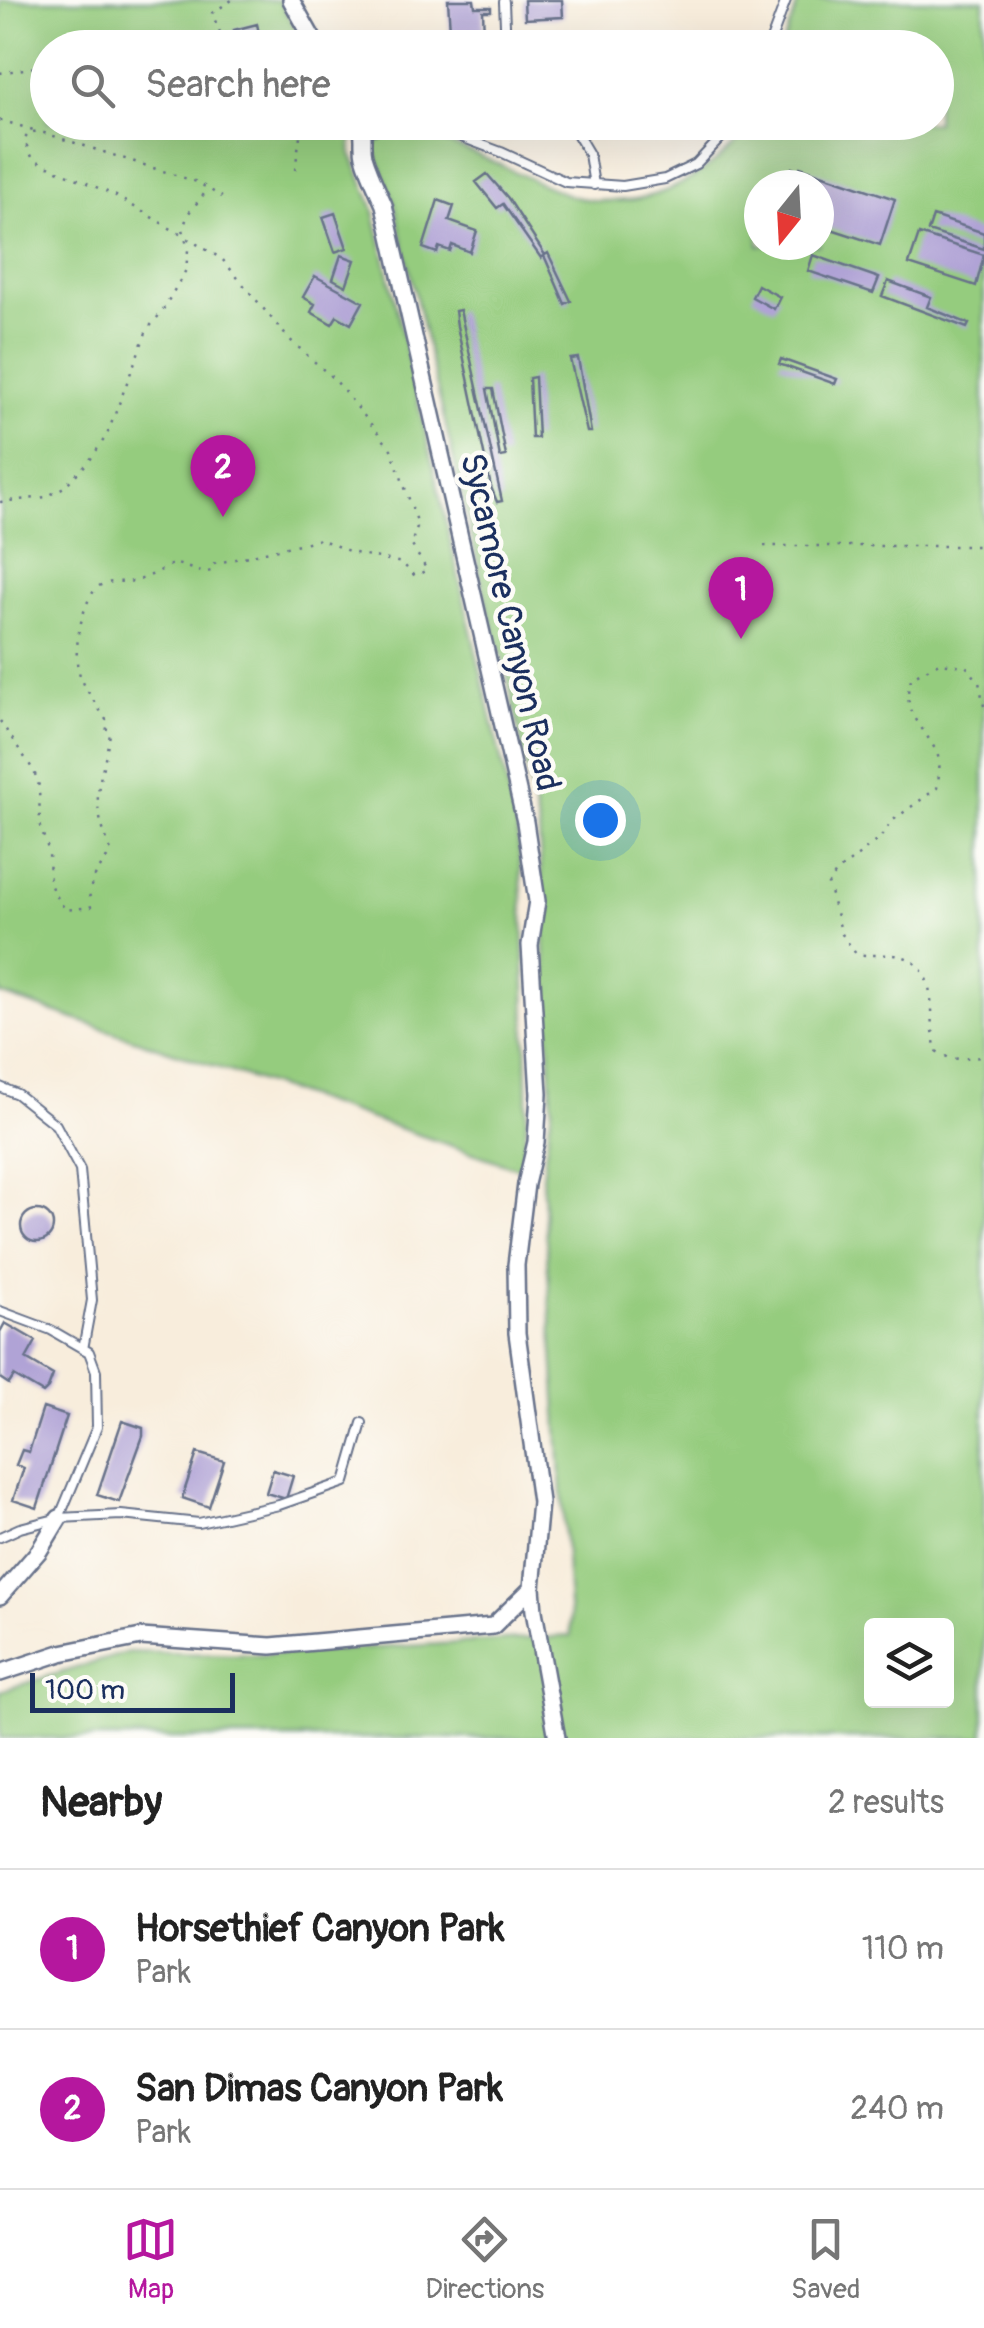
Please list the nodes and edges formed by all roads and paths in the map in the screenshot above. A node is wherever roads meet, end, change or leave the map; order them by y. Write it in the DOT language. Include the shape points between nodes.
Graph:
graph roads {
  1 [pos="232,0"];
  2 [pos="291,0"];
  3 [pos="786,0"];
  4 [pos="504,2"];
  5 [pos="219,30"];
  6 [pos="308,30"];
  7 [pos="505,30"];
  8 [pos="775,30"];
  9 [pos="30,68"];
  10 [pos="0,73"];
  11 [pos="0,120"];
  12 [pos="30,129"];
  13 [pos="30,133"];
  14 [pos="66,140"];
  15 [pos="299,140"];
  16 [pos="362,140"];
  17 [pos="469,140"];
  18 [pos="581,140"];
  19 [pos="719,140"];
  20 [pos="295,170"];
  21 [pos="594,185"];
  22 [pos="208,189"];
  23 [pos="222,197"];
  24 [pos="184,236"];
  25 [pos="0,502"];
  26 [pos="764,546"];
  27 [pos="984,546"];
  28 [pos="984,706"];
  29 [pos="0,721"];
  30 [pos="984,1056"];
  31 [pos="0,1087"];
  32 [pos="0,1311"];
  33 [pos="83,1349"];
  34 [pos="362,1423"];
  35 [pos="59,1518"];
  36 [pos="0,1538"];
  37 [pos="532,1588"];
  38 [pos="0,1596"];
  39 [pos="0,1673"];
  40 [pos="557,1738"];
  1 -- 5 [label="path" via="212,13"];
  2 -- 6 [label="street"];
  3 -- 8 [label="lane"];
  4 -- 7 [label="lane"];
  9 -- 10 [label="path"];
  11 -- 12 [label="path"];
  13 -- 24 [label="path" via="24,140 33,159"];
  14 -- 22 [label="path"];
  15 -- 20 [label="path"];
  16 -- 37 [label="street, Sycamore Canyon Road" via="384,205 526,822 536,901 530,945 540,1094 516,1265 517,1333 540,1502"];
  17 -- 21 [label="lane" via="566,182"];
  18 -- 21 [label="lane"];
  19 -- 21 [label="lane" via="696,164 666,179"];
  22 -- 23 [label="path"];
  22 -- 24 [label="path" via="188,214"];
  24 -- 25 [label="path" via="186,270 147,330 107,435 64,487 46,497"];
  24 -- 29 [label="path" via="222,259 391,449 418,524 411,544 427,570 415,576 402,563 320,539 214,564 211,571 174,563 138,580 98,587 83,615 77,650 80,674 110,734 96,796 111,851 94,878 92,907 66,910 54,894 39,786"];
  26 -- 27 [label="path"];
  28 -- 30 [label="path" via="979,682 966,666 939,663 912,677 909,705 937,751 937,788 892,821 828,885 842,934 856,954 904,957 928,979 936,1051 951,1059"];
  31 -- 33 [label="lane" via="56,1125 80,1170 92,1300"];
  32 -- 33 [label="lane"];
  33 -- 35 [label="lane" via="96,1371 97,1427"];
  34 -- 35 [label="lane" via="345,1482 280,1505 199,1523 121,1515"];
  35 -- 36 [label="lane"];
  35 -- 38 [label="street"];
  37 -- 39 [label="street" via="493,1626 270,1646 142,1637"];
  37 -- 40 [label="street, Sycamore Canyon Road"];
}
